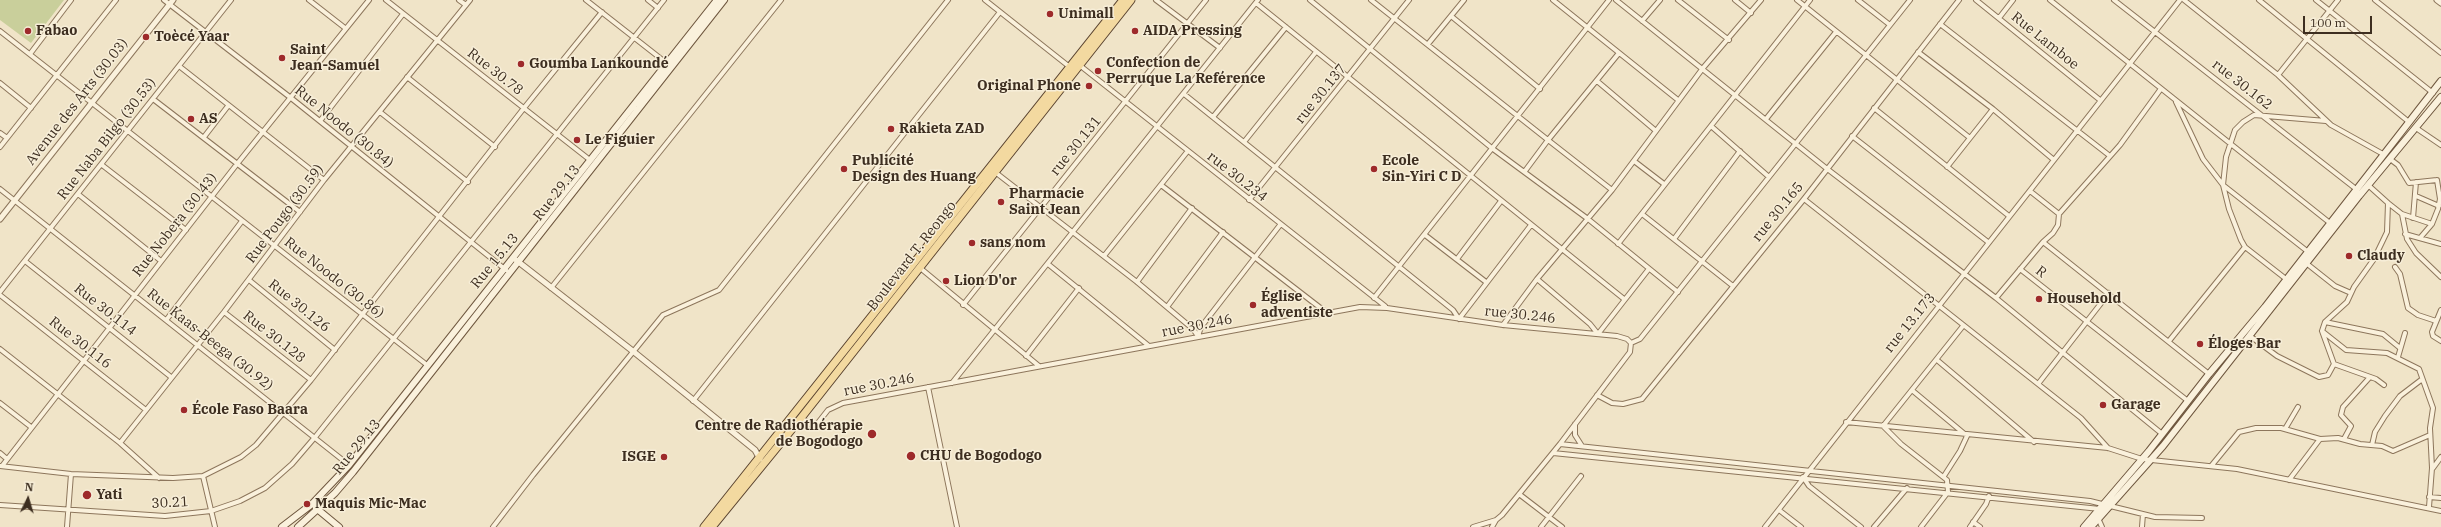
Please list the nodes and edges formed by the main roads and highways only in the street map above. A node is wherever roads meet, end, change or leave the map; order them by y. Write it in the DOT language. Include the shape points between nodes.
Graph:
graph roads {
  1 [pos="717,0"];
  2 [pos="724,0"];
  3 [pos="1123,0"];
  4 [pos="1132,0"];
  5 [pos="669,66"];
  6 [pos="1075,66"];
  7 [pos="2441,81"];
  8 [pos="2441,97"];
  9 [pos="992,170"];
  10 [pos="516,260"];
  11 [pos="507,271"];
  12 [pos="312,504"];
  13 [pos="2105,506"];
  14 [pos="318,510"];
  15 [pos="282,527"];
  16 [pos="298,527"];
  17 [pos="339,527"];
  18 [pos="704,527"];
  19 [pos="712,527"];
  20 [pos="2084,527"];
  21 [pos="2091,527"];
  1 -- 5 [label="main road, Rue 15.13"];
  2 -- 5 [label="main road, Rue 29.13"];
  3 -- 6 [label="main road, Boulevard T. Reongo"];
  4 -- 6 [label="main road, Boulevard T. Reongo"];
  5 -- 10 [label="main road, Rue 29.13"];
  5 -- 10 [label="main road, Rue 15.13" via="590,160"];
  6 -- 9 [label="main road, Boulevard T. Reongo"];
  7 -- 13 [label="main road"];
  8 -- 13 [label="main road" via="2368,185 2151,460"];
  9 -- 18 [label="main road, Boulevard T. Reongo" via="758,453"];
  9 -- 19 [label="main road, Boulevard T. Reongo" via="801,418"];
  10 -- 11 [label="main road, Rue 15.13"];
  11 -- 12 [label="main road, Rue 15.13" via="427,365 349,465"];
  11 -- 14 [label="main road, Rue 29.13" via="348,477"];
  12 -- 14 [label="main road"];
  12 -- 15 [label="main road, Rue 15.13"];
  13 -- 20 [label="main road"];
  13 -- 21 [label="main road"];
  14 -- 16 [label="main road, Rue 29.13"];
  14 -- 17 [label="main road"];
}
